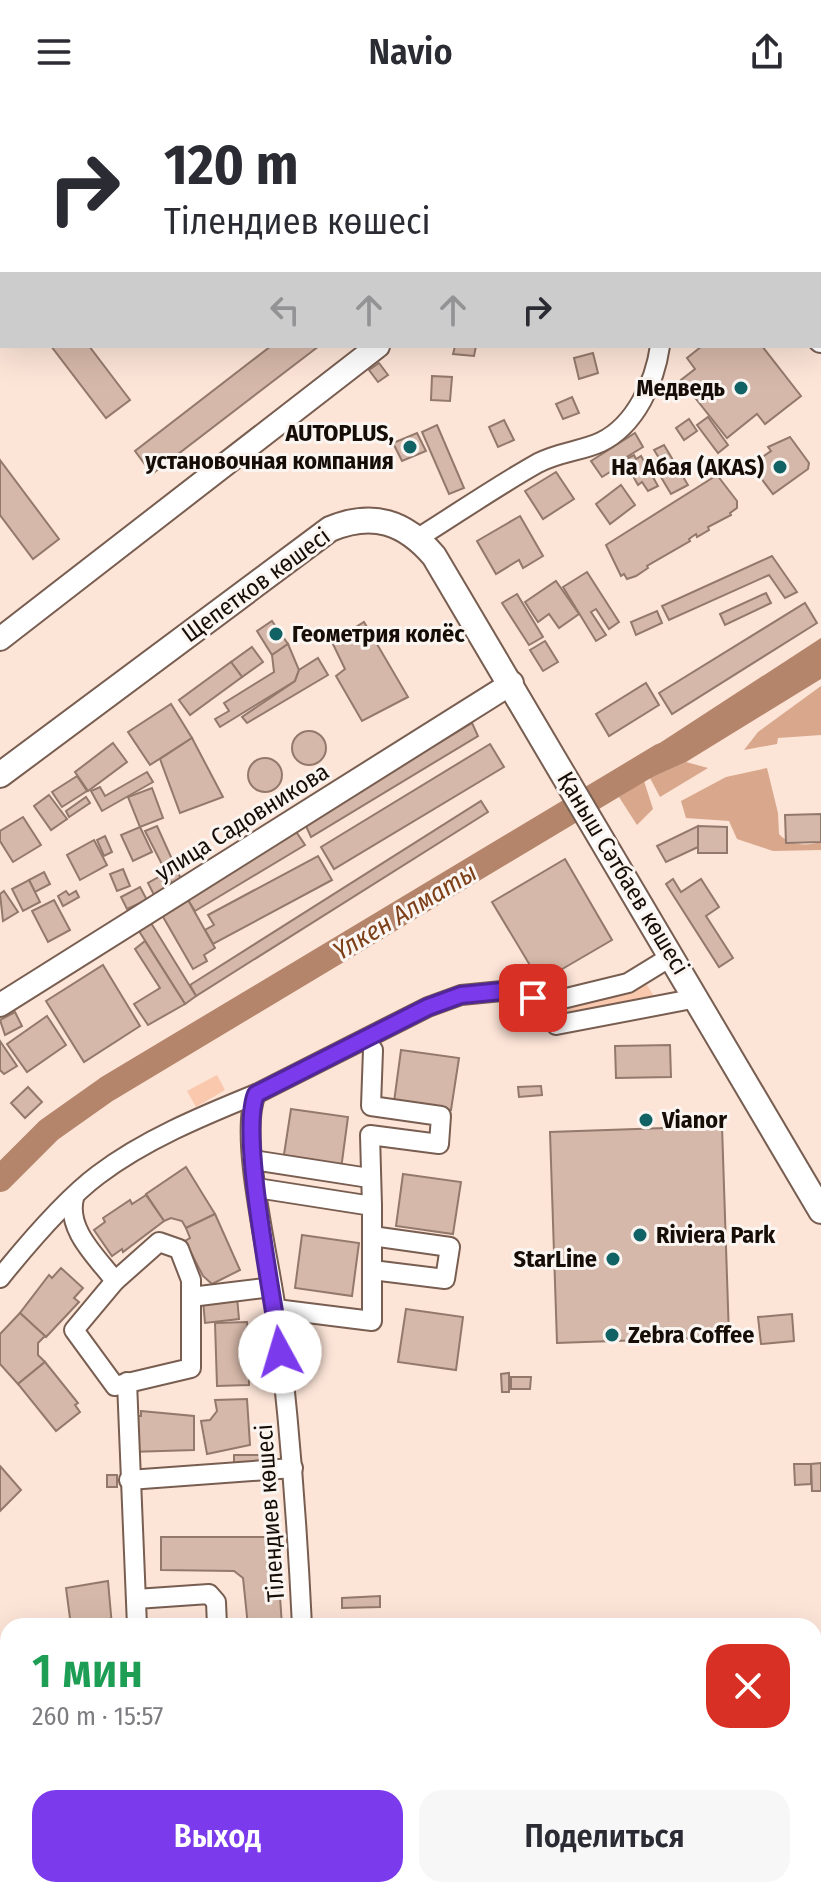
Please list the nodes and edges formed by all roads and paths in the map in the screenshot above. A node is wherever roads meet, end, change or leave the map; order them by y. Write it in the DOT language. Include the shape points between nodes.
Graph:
graph roads {
  1 [pos="375,348"];
  2 [pos="660,348"];
  3 [pos="418,538"];
  4 [pos="0,639"];
  5 [pos="512,683"];
  6 [pos="0,775"];
  7 [pos="672,956"];
  8 [pos="697,998"];
  9 [pos="550,1002"];
  10 [pos="0,1005"];
  11 [pos="373,1050"];
  12 [pos="256,1094"];
  13 [pos="371,1106"];
  14 [pos="370,1135"];
  15 [pos="253,1160"];
  16 [pos="369,1178"];
  17 [pos="257,1188"];
  18 [pos="74,1198"];
  19 [pos="372,1206"];
  20 [pos="821,1211"];
  21 [pos="372,1236"];
  22 [pos="372,1270"];
  23 [pos="0,1278"];
  24 [pos="115,1281"];
  25 [pos="272,1287"];
  26 [pos="191,1297"];
  27 [pos="276,1309"];
  28 [pos="127,1382"];
  29 [pos="293,1468"];
  30 [pos="129,1480"];
  31 [pos="136,1599"];
  32 [pos="137,1618"];
  33 [pos="217,1618"];
  34 [pos="302,1618"];
  1 -- 4 [label="street"];
  2 -- 3 [label="street" via="645,396 601,442 538,463"];
  3 -- 5 [label="main road, Қаныш Сәтбаев көшесі"];
  3 -- 6 [label="main road, Щепетков көшесі" via="381,520 363,519 330,529"];
  5 -- 7 [label="main road, Қаныш Сәтбаев көшесі"];
  5 -- 10 [label="street, улица Садовникова"];
  7 -- 8 [label="main road, Қаныш Сәтбаев көшесі"];
  7 -- 9 [label="street" via="628,983"];
  8 -- 9 [label="street" via="556,1025"];
  8 -- 20 [label="main road, Қаныш Сәтбаев көшесі"];
  9 -- 12 [label="street" via="502,991 461,995"];
  11 -- 13 [label="street"];
  12 -- 15 [label="street, Тілендиев көшесі"];
  12 -- 18 [label="street" via="124,1157"];
  13 -- 14 [label="street"];
  13 -- 14 [label="street" via="441,1116 439,1144"];
  14 -- 16 [label="street"];
  15 -- 16 [label="street"];
  15 -- 17 [label="street, Тілендиев көшесі"];
  16 -- 19 [label="street"];
  17 -- 19 [label="street"];
  17 -- 25 [label="street, Тілендиев көшесі"];
  18 -- 23 [label="street"];
  18 -- 24 [label="street" via="75,1227"];
  19 -- 21 [label="street"];
  21 -- 22 [label="street"];
  21 -- 22 [label="street" via="450,1247 445,1279"];
  22 -- 27 [label="street" via="372,1321"];
  24 -- 26 [label="street" via="159,1242 170,1243 186,1265"];
  24 -- 28 [label="street" via="74,1330 115,1386"];
  25 -- 26 [label="street"];
  25 -- 27 [label="street, Тілендиев көшесі"];
  26 -- 28 [label="street" via="191,1368"];
  27 -- 29 [label="street, Тілендиев көшесі"];
  28 -- 30 [label="street"];
  29 -- 30 [label="street"];
  29 -- 34 [label="street, Тілендиев көшесі"];
  30 -- 31 [label="street"];
  31 -- 32 [label="street"];
  31 -- 33 [label="street" via="209,1594 216,1602"];
}
